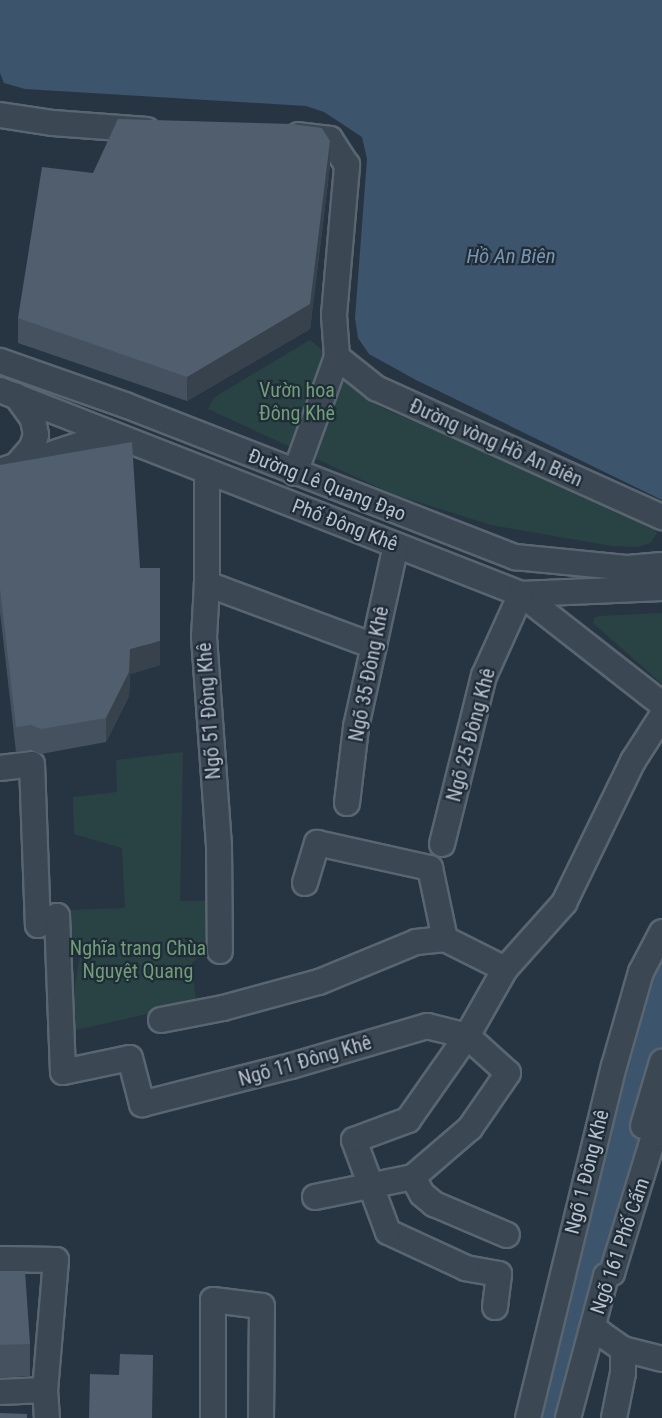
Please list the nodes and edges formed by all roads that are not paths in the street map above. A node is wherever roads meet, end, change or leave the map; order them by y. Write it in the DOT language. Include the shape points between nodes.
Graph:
graph roads {
  1 [pos="0,115"];
  2 [pos="171,132"];
  3 [pos="277,132"];
  4 [pos="337,357"];
  5 [pos="0,361"];
  6 [pos="8,393"];
  7 [pos="125,405"];
  8 [pos="112,434"];
  9 [pos="7,470"];
  10 [pos="207,471"];
  11 [pos="295,473"];
  12 [pos="662,517"];
  13 [pos="396,545"];
  14 [pos="515,557"];
  15 [pos="662,565"];
  16 [pos="207,584"];
  17 [pos="662,588"];
  18 [pos="521,594"];
  19 [pos="374,646"];
  20 [pos="662,704"];
  21 [pos="662,716"];
  22 [pos="0,768"];
  23 [pos="347,803"];
  24 [pos="442,844"];
  25 [pos="305,883"];
  26 [pos="662,932"];
  27 [pos="445,939"];
  28 [pos="220,951"];
  29 [pos="505,969"];
  30 [pos="161,1020"];
  31 [pos="467,1036"];
  32 [pos="660,1075"];
  33 [pos="662,1109"];
  34 [pos="655,1166"];
  35 [pos="413,1177"];
  36 [pos="369,1185"];
  37 [pos="315,1197"];
  38 [pos="629,1201"];
  39 [pos="507,1235"];
  40 [pos="0,1259"];
  41 [pos="495,1306"];
  42 [pos="590,1339"];
  43 [pos="623,1349"];
  44 [pos="662,1359"];
  45 [pos="45,1390"];
  46 [pos="0,1392"];
  47 [pos="47,1418"];
  48 [pos="213,1418"];
  49 [pos="261,1418"];
  50 [pos="528,1418"];
  51 [pos="568,1418"];
  52 [pos="614,1418"];
  1 -- 2 [label="street"];
  3 -- 4 [label="street" via="330,139 347,165 334,315"];
  4 -- 11 [label="street"];
  4 -- 12 [label="street, Đường vòng Hồ An Biên" via="376,388"];
  5 -- 7 [label="street, Đường Lê Quang Đạo"];
  6 -- 8 [label="street"];
  6 -- 9 [label="street" via="33,419 36,435 32,447"];
  7 -- 8 [label="street"];
  7 -- 11 [label="street, Đường Lê Quang Đạo"];
  8 -- 9 [label="street"];
  8 -- 10 [label="street, Phố Đông Khê"];
  10 -- 13 [label="street, Phố Đông Khê"];
  10 -- 16 [label="street, Ngõ 51 Đông Khê"];
  11 -- 14 [label="street, Đường Lê Quang Đạo"];
  13 -- 18 [label="street, Phố Đông Khê"];
  13 -- 19 [label="street, Ngõ 35 Đông Khê"];
  14 -- 15 [label="street, Đường Lê Quang Đạo" via="628,567"];
  14 -- 18 [label="street"];
  16 -- 19 [label="street"];
  16 -- 28 [label="street, Ngõ 51 Đông Khê" via="204,637 219,846"];
  17 -- 18 [label="street"];
  18 -- 20 [label="street, Phố Đông Khê"];
  18 -- 24 [label="street, Ngõ 25 Đông Khê" via="484,676"];
  19 -- 23 [label="street, Ngõ 35 Đông Khê" via="356,727"];
  21 -- 29 [label="street" via="633,761 564,903"];
  22 -- 31 [label="street, Ngõ 11 Đông Khê" via="32,764 38,925 57,916 63,1072 130,1058 142,1104 427,1026"];
  25 -- 27 [label="street" via="317,843 430,868"];
  26 -- 50 [label="street, Ngõ 1 Đông Khê" via="641,972 614,1066"];
  27 -- 29 [label="street"];
  27 -- 30 [label="street" via="416,942 319,982 224,1008"];
  29 -- 31 [label="street"];
  31 -- 35 [label="street" via="508,1073 470,1128"];
  31 -- 36 [label="street" via="408,1120 354,1140"];
  32 -- 38 [label="street"];
  33 -- 34 [label="street, Ngõ 161 Phố Cấm"];
  34 -- 38 [label="street, Ngõ 161 Phố Cấm"];
  35 -- 36 [label="street"];
  35 -- 39 [label="street" via="422,1194 434,1204"];
  36 -- 37 [label="street"];
  36 -- 41 [label="street" via="388,1232 466,1268 500,1274"];
  38 -- 42 [label="street, Ngõ 161 Phố Cấm" via="603,1270 606,1276"];
  40 -- 45 [label="street" via="56,1260"];
  42 -- 43 [label="street" via="600,1334"];
  42 -- 51 [label="street, Ngõ 161 Phố Cấm"];
  43 -- 44 [label="street"];
  43 -- 52 [label="street"];
  45 -- 46 [label="street"];
  45 -- 47 [label="street"];
  48 -- 49 [label="street" via="213,1300 262,1306"];
}
